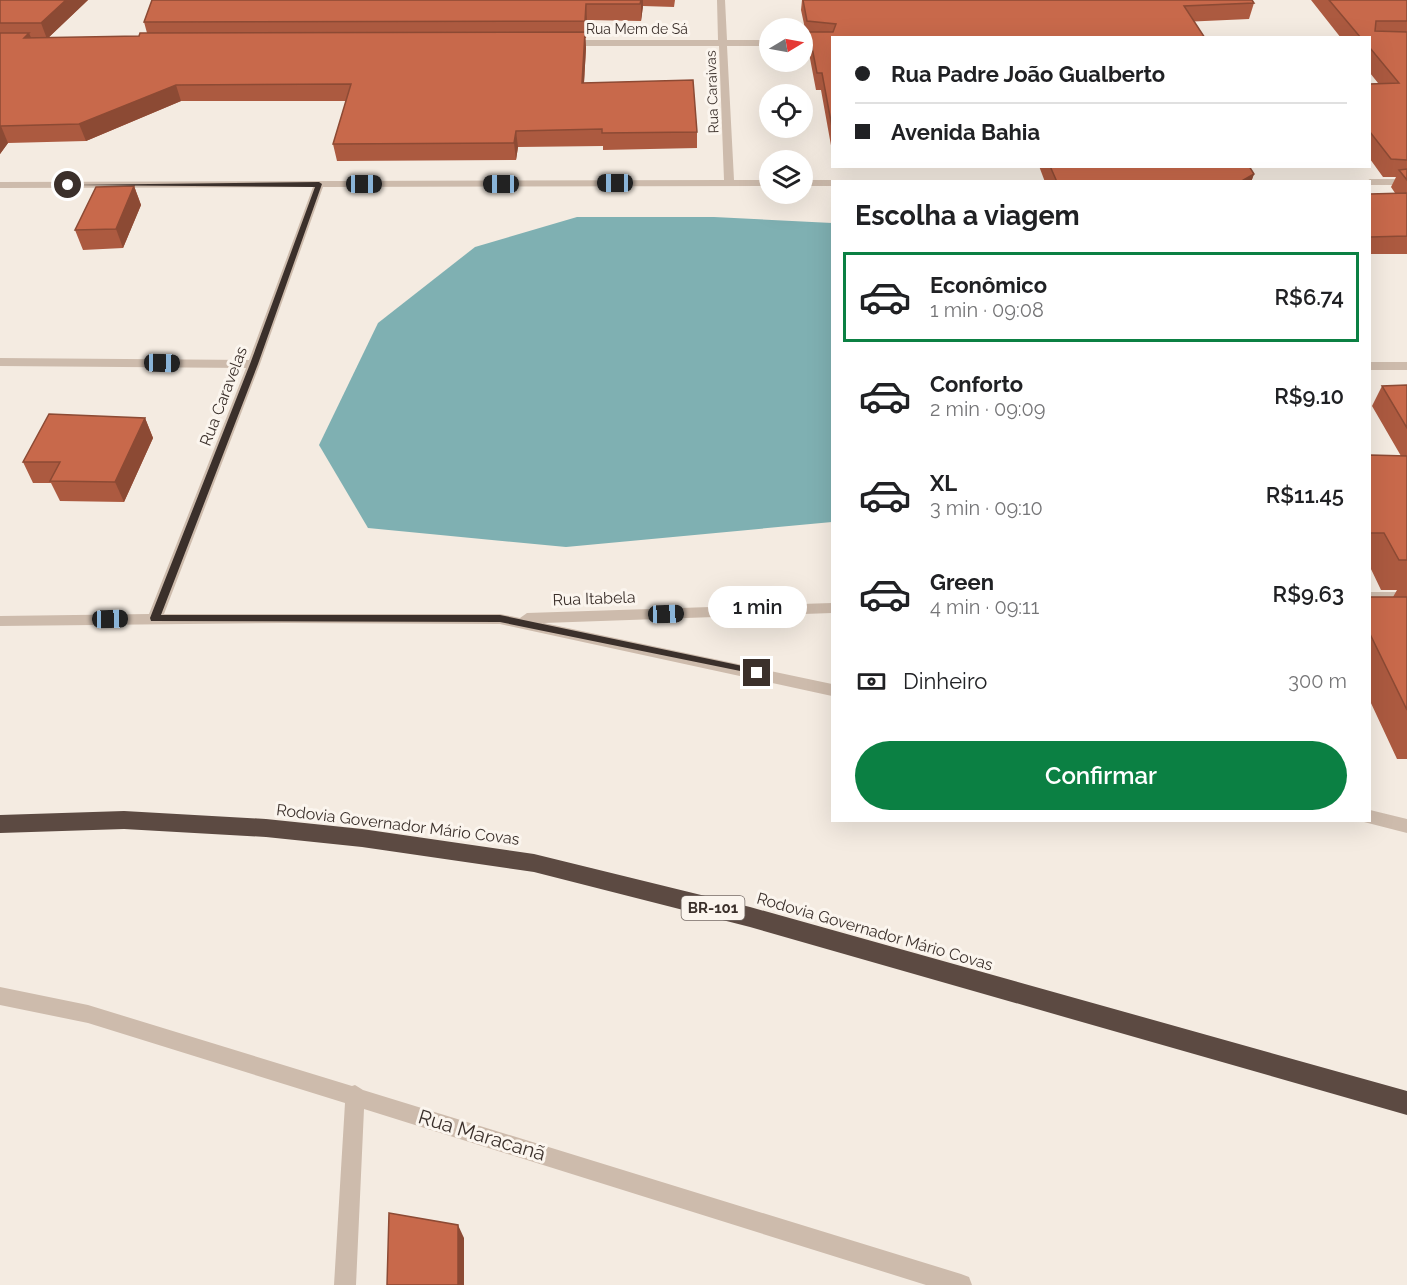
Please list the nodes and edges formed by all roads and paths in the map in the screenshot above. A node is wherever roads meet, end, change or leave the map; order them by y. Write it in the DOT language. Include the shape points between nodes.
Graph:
graph roads {
  1 [pos="721,0"];
  2 [pos="557,43"];
  3 [pos="723,43"];
  4 [pos="759,43"];
  5 [pos="813,43"];
  6 [pos="831,43"];
  7 [pos="1371,182"];
  8 [pos="1407,182"];
  9 [pos="729,183"];
  10 [pos="759,183"];
  11 [pos="813,183"];
  12 [pos="831,183"];
  13 [pos="319,184"];
  14 [pos="0,185"];
  15 [pos="0,362"];
  16 [pos="254,364"];
  17 [pos="1371,366"];
  18 [pos="1407,366"];
  19 [pos="1371,597"];
  20 [pos="1407,597"];
  21 [pos="831,608"];
  22 [pos="155,618"];
  23 [pos="500,619"];
  24 [pos="0,621"];
  25 [pos="831,690"];
  26 [pos="1371,817"];
  27 [pos="0,824"];
  28 [pos="1407,826"];
  29 [pos="0,996"];
  30 [pos="355,1095"];
  31 [pos="1407,1103"];
  32 [pos="345,1285"];
  33 [pos="962,1285"];
  1 -- 3 [label="street, Rua Caraivas"];
  2 -- 3 [label="street, Rua Mem de Sá"];
  3 -- 4 [label="street, Rua Mem de Sá"];
  3 -- 9 [label="street, Rua Caraivas"];
  5 -- 6 [label="street"];
  7 -- 8 [label="street"];
  9 -- 10 [label="street"];
  9 -- 13 [label="street"];
  11 -- 12 [label="street"];
  13 -- 14 [label="street"];
  13 -- 16 [label="street, Rua Caravelas"];
  15 -- 16 [label="street"];
  16 -- 22 [label="street, Rua Caravelas"];
  17 -- 18 [label="street"];
  19 -- 20 [label="street"];
  21 -- 23 [label="street, Rua Itabela"];
  22 -- 23 [label="street"];
  22 -- 24 [label="street"];
  23 -- 25 [label="street"];
  26 -- 28 [label="street"];
  27 -- 31 [label="highway, Rodovia Governador Mário Covas / BR-101" via="124,820 266,828 534,863 750,917"];
  29 -- 30 [label="street, Rua Maracanã" via="88,1014"];
  30 -- 32 [label="street"];
  30 -- 33 [label="street, Rua Maracanã"];
}
